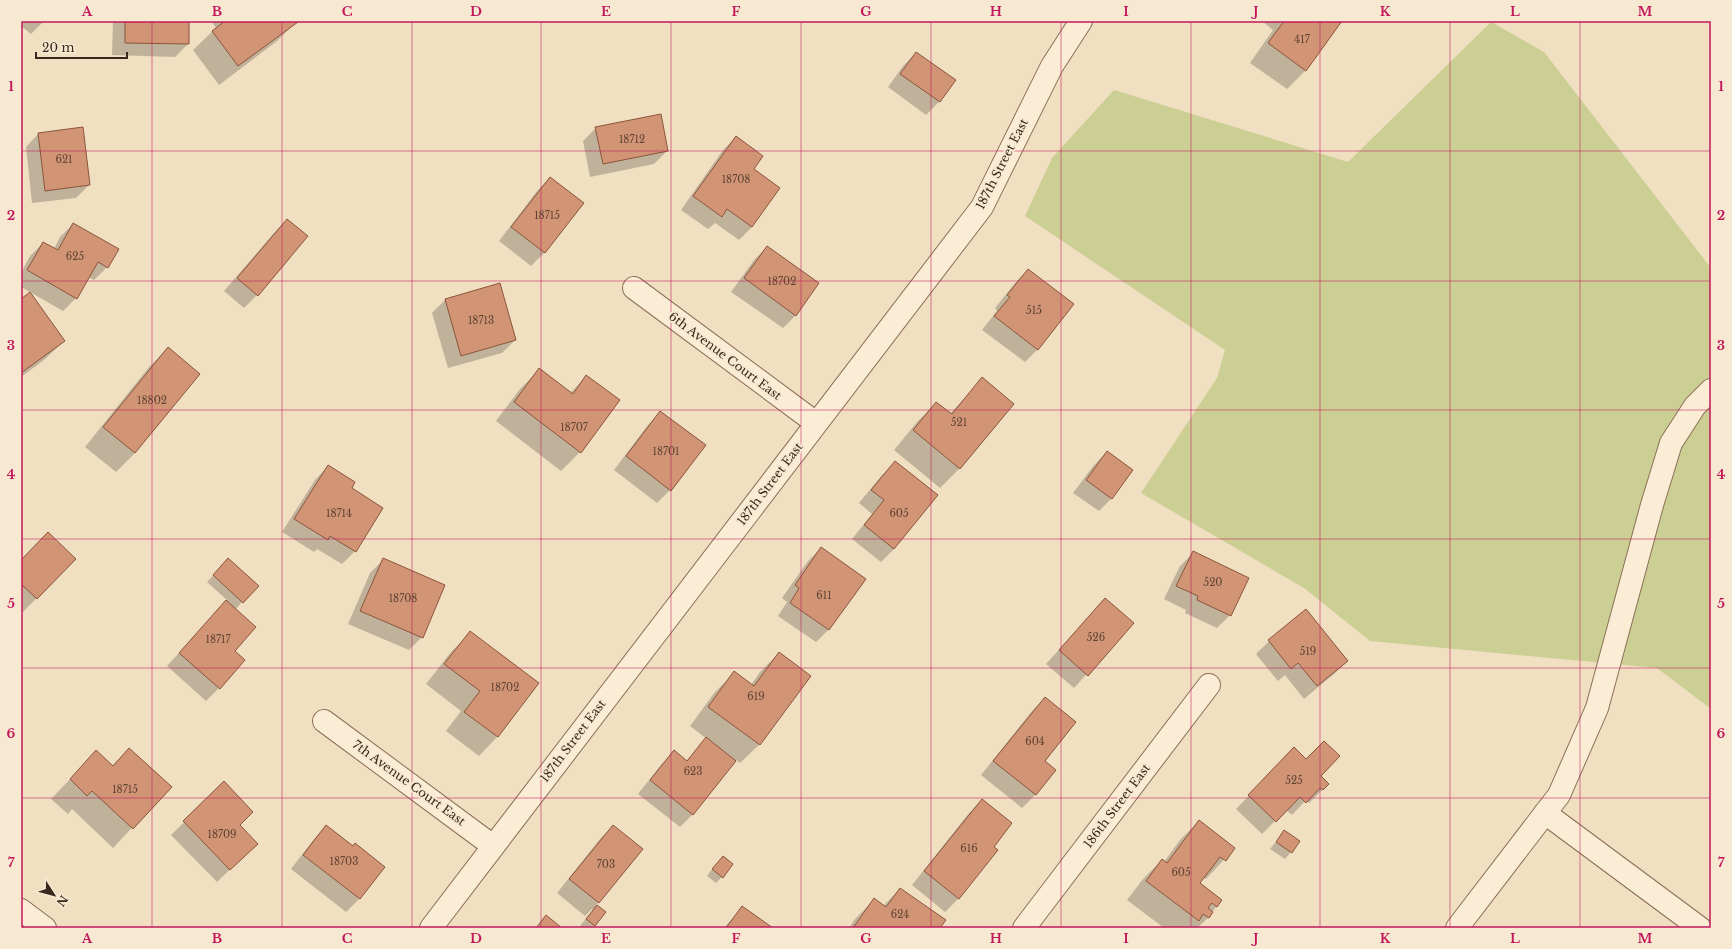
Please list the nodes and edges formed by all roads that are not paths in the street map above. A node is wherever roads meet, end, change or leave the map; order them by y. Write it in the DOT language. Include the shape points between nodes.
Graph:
graph roads {
  1 [pos="1081,21"];
  2 [pos="634,288"];
  3 [pos="1711,390"];
  4 [pos="816,424"];
  5 [pos="1209,685"];
  6 [pos="324,721"];
  7 [pos="1545,813"];
  8 [pos="493,846"];
  9 [pos="21,910"];
  10 [pos="45,928"];
  11 [pos="431,928"];
  12 [pos="1024,928"];
  13 [pos="1457,928"];
  14 [pos="1700,928"];
  1 -- 4 [label="street, 187th Street East" via="1052,66 982,207"];
  2 -- 4 [label="street, 6th Avenue Court East"];
  3 -- 7 [label="street" via="1695,406 1671,443 1597,708 1559,795"];
  4 -- 8 [label="street, 187th Street East"];
  5 -- 12 [label="street, 186th Street East"];
  6 -- 8 [label="street, 7th Avenue Court East"];
  7 -- 13 [label="street"];
  7 -- 14 [label="street"];
  8 -- 11 [label="street, 187th Street East"];
  9 -- 10 [label="street"];
}
